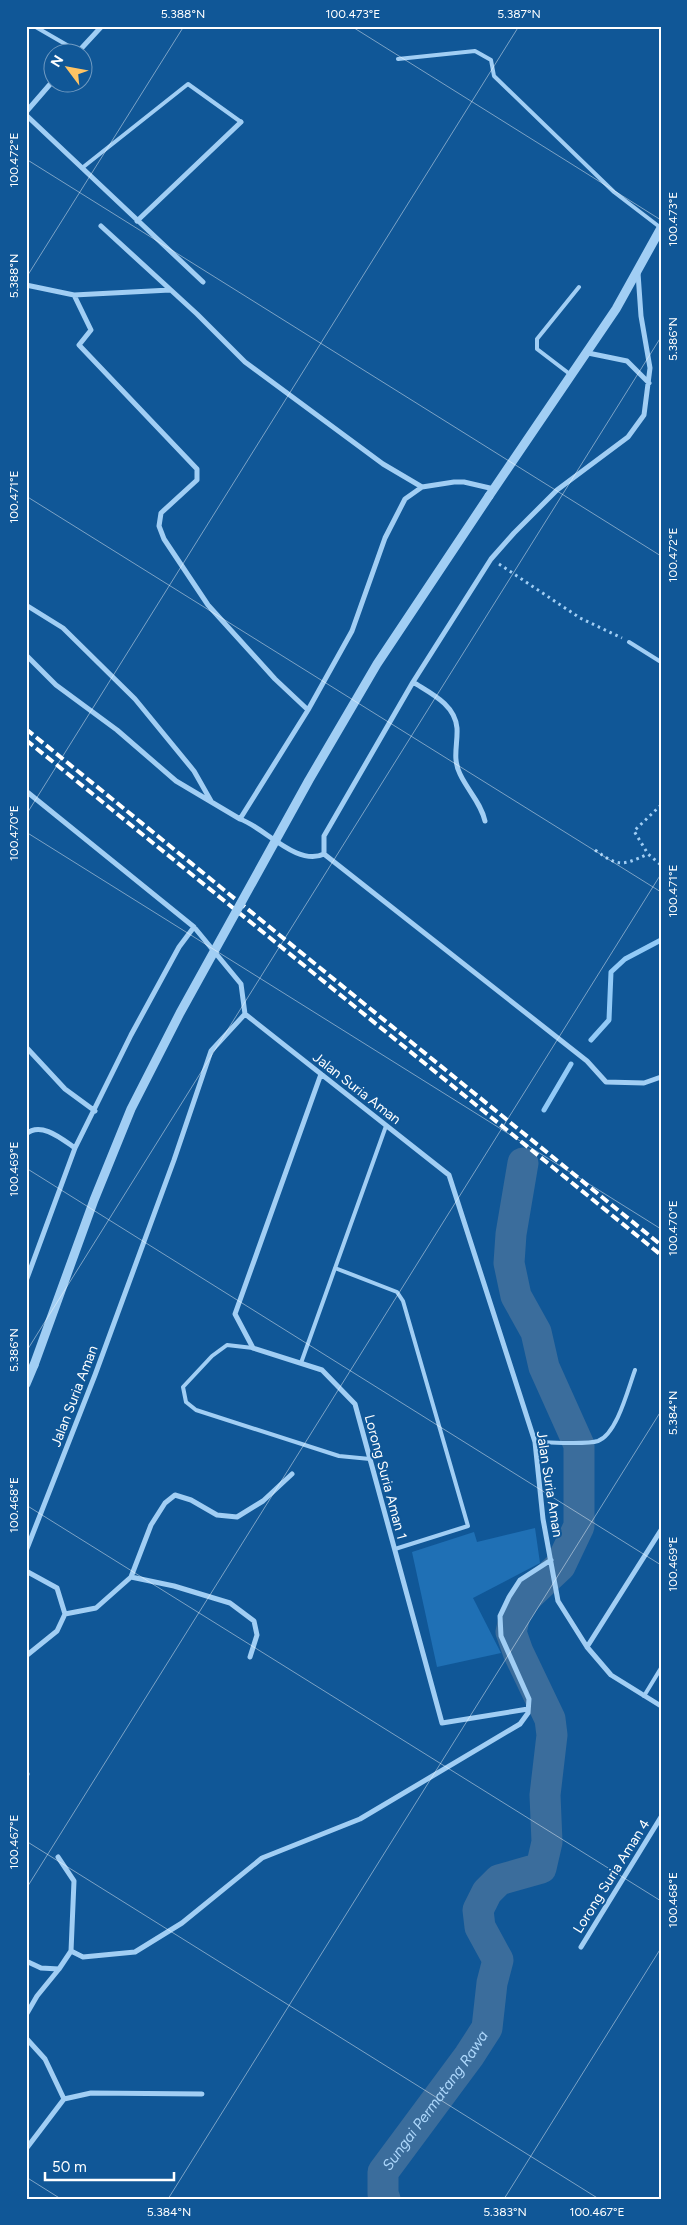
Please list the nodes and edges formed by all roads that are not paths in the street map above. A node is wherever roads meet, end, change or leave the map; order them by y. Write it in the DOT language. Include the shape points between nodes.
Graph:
graph roads {
  1 [pos="34,26"];
  2 [pos="102,26"];
  3 [pos="62,42"];
  4 [pos="88,42"];
  5 [pos="398,59"];
  6 [pos="44,92"];
  7 [pos="26,113"];
  8 [pos="241,122"];
  9 [pos="82,168"];
  10 [pos="137,221"];
  11 [pos="101,226"];
  12 [pos="661,228"];
  13 [pos="638,270"];
  14 [pos="203,282"];
  15 [pos="26,285"];
  16 [pos="579,287"];
  17 [pos="170,290"];
  18 [pos="74,295"];
  19 [pos="588,353"];
  20 [pos="571,375"];
  21 [pos="649,384"];
  22 [pos="422,487"];
  23 [pos="491,493"];
  24 [pos="26,605"];
  25 [pos="629,642"];
  26 [pos="26,655"];
  27 [pos="661,662"];
  28 [pos="413,682"];
  29 [pos="308,710"];
  30 [pos="26,791"];
  31 [pos="211,801"];
  32 [pos="240,819"];
  33 [pos="485,821"];
  34 [pos="324,854"];
  35 [pos="194,927"];
  36 [pos="245,1014"];
  37 [pos="26,1047"];
  38 [pos="321,1074"];
  39 [pos="661,1077"];
  40 [pos="95,1111"];
  41 [pos="386,1126"];
  42 [pos="26,1134"];
  43 [pos="75,1148"];
  44 [pos="335,1268"];
  45 [pos="26,1281"];
  46 [pos="253,1348"];
  47 [pos="301,1363"];
  48 [pos="635,1370"];
  49 [pos="26,1384"];
  50 [pos="535,1442"];
  51 [pos="370,1459"];
  52 [pos="292,1474"];
  53 [pos="661,1530"];
  54 [pos="394,1549"];
  55 [pos="26,1551"];
  56 [pos="551,1560"];
  57 [pos="26,1571"];
  58 [pos="132,1577"];
  59 [pos="65,1614"];
  60 [pos="587,1647"];
  61 [pos="26,1656"];
  62 [pos="250,1657"];
  63 [pos="661,1668"];
  64 [pos="644,1696"];
  65 [pos="661,1706"];
  66 [pos="528,1709"];
  67 [pos="661,1817"];
  68 [pos="58,1857"];
  69 [pos="581,1947"];
  70 [pos="71,1952"];
  71 [pos="26,1960"];
  72 [pos="59,1969"];
  73 [pos="26,2015"];
  74 [pos="26,2038"];
  75 [pos="202,2094"];
  76 [pos="64,2099"];
  77 [pos="26,2148"];
  1 -- 3 [label="lane"];
  2 -- 4 [label="street"];
  5 -- 12 [label="lane" via="475,51 491,60 494,76 614,192"];
  6 -- 7 [label="street"];
  7 -- 9 [label="street"];
  8 -- 9 [label="lane" via="188,84"];
  8 -- 10 [label="street"];
  9 -- 10 [label="street"];
  10 -- 14 [label="street"];
  11 -- 17 [label="street"];
  12 -- 13 [label="street"];
  13 -- 19 [label="street"];
  13 -- 21 [label="street" via="641,316 650,368"];
  15 -- 18 [label="street"];
  16 -- 20 [label="lane" via="537,340 537,349"];
  17 -- 18 [label="street"];
  17 -- 22 [label="street" via="245,362 383,464"];
  18 -- 29 [label="street" via="91,330 79,345 196,469 197,480 161,513 159,526 164,539 208,605 275,679"];
  19 -- 20 [label="street"];
  19 -- 21 [label="street" via="627,361"];
  20 -- 23 [label="street"];
  21 -- 28 [label="street" via="644,415 628,437 557,490 491,559"];
  22 -- 23 [label="street" via="464,482"];
  22 -- 29 [label="street" via="405,499 393,522 352,631"];
  23 -- 49 [label="street, bridge" via="377,664 180,1013 131,1108"];
  24 -- 31 [label="street" via="64,628 135,699 194,771"];
  25 -- 27 [label="lane"];
  26 -- 31 [label="street" via="56,685 123,735 176,781"];
  28 -- 33 [label="street" via="440,699 453,713 457,727 456,761 482,808"];
  28 -- 34 [label="street" via="324,836"];
  29 -- 32 [label="street"];
  30 -- 35 [label="street"];
  31 -- 32 [label="street"];
  32 -- 34 [label="street" via="300,854 318,857"];
  34 -- 39 [label="street" via="587,1061 606,1082 644,1083"];
  35 -- 36 [label="street" via="241,984"];
  35 -- 40 [label="street" via="179,947 130,1035"];
  36 -- 38 [label="street, Jalan Suria Aman"];
  36 -- 55 [label="street, Jalan Suria Aman" via="211,1051 150,1225"];
  37 -- 40 [label="street" via="65,1089"];
  38 -- 41 [label="street, Jalan Suria Aman"];
  38 -- 46 [label="street" via="235,1314"];
  40 -- 43 [label="street"];
  41 -- 44 [label="lane"];
  41 -- 50 [label="street, Jalan Suria Aman" via="449,1176"];
  42 -- 43 [label="street" via="38,1129 53,1133"];
  43 -- 45 [label="street"];
  44 -- 47 [label="lane"];
  44 -- 54 [label="lane" via="397,1292 402,1301 468,1526"];
  46 -- 47 [label="street, Lorong Suria Aman 1"];
  46 -- 51 [label="lane" via="227,1345 212,1356 183,1387 186,1402 196,1410 339,1456"];
  47 -- 51 [label="street, Lorong Suria Aman 1" via="322,1370 355,1404"];
  48 -- 50 [label="lane" via="613,1428 606,1437 596,1442"];
  50 -- 56 [label="street, Jalan Suria Aman"];
  51 -- 54 [label="street, Lorong Suria Aman 1"];
  52 -- 58 [label="street" via="263,1501 237,1518 217,1515 176,1495 165,1503 151,1525"];
  53 -- 60 [label="street"];
  54 -- 66 [label="street, Lorong Suria Aman 1" via="442,1722"];
  56 -- 60 [label="street, Jalan Suria Aman" via="558,1601"];
  56 -- 66 [label="street" via="520,1580 500,1616 501,1636 529,1699"];
  57 -- 59 [label="street" via="57,1588"];
  58 -- 59 [label="street" via="96,1608"];
  58 -- 62 [label="street" via="230,1603 254,1621 257,1635"];
  59 -- 61 [label="street" via="57,1631"];
  60 -- 64 [label="street, Jalan Suria Aman" via="611,1675"];
  63 -- 64 [label="lane"];
  64 -- 65 [label="street, Jalan Suria Aman"];
  66 -- 70 [label="street" via="520,1724 360,1819 262,1858 182,1923 135,1952 83,1957"];
  67 -- 69 [label="street, Lorong Suria Aman 4"];
  68 -- 70 [label="street" via="74,1881"];
  70 -- 72 [label="street"];
  71 -- 72 [label="street" via="41,1968"];
  72 -- 73 [label="street"];
  74 -- 76 [label="street" via="45,2059"];
  75 -- 76 [label="street" via="92,2093"];
  76 -- 77 [label="street"];
}
